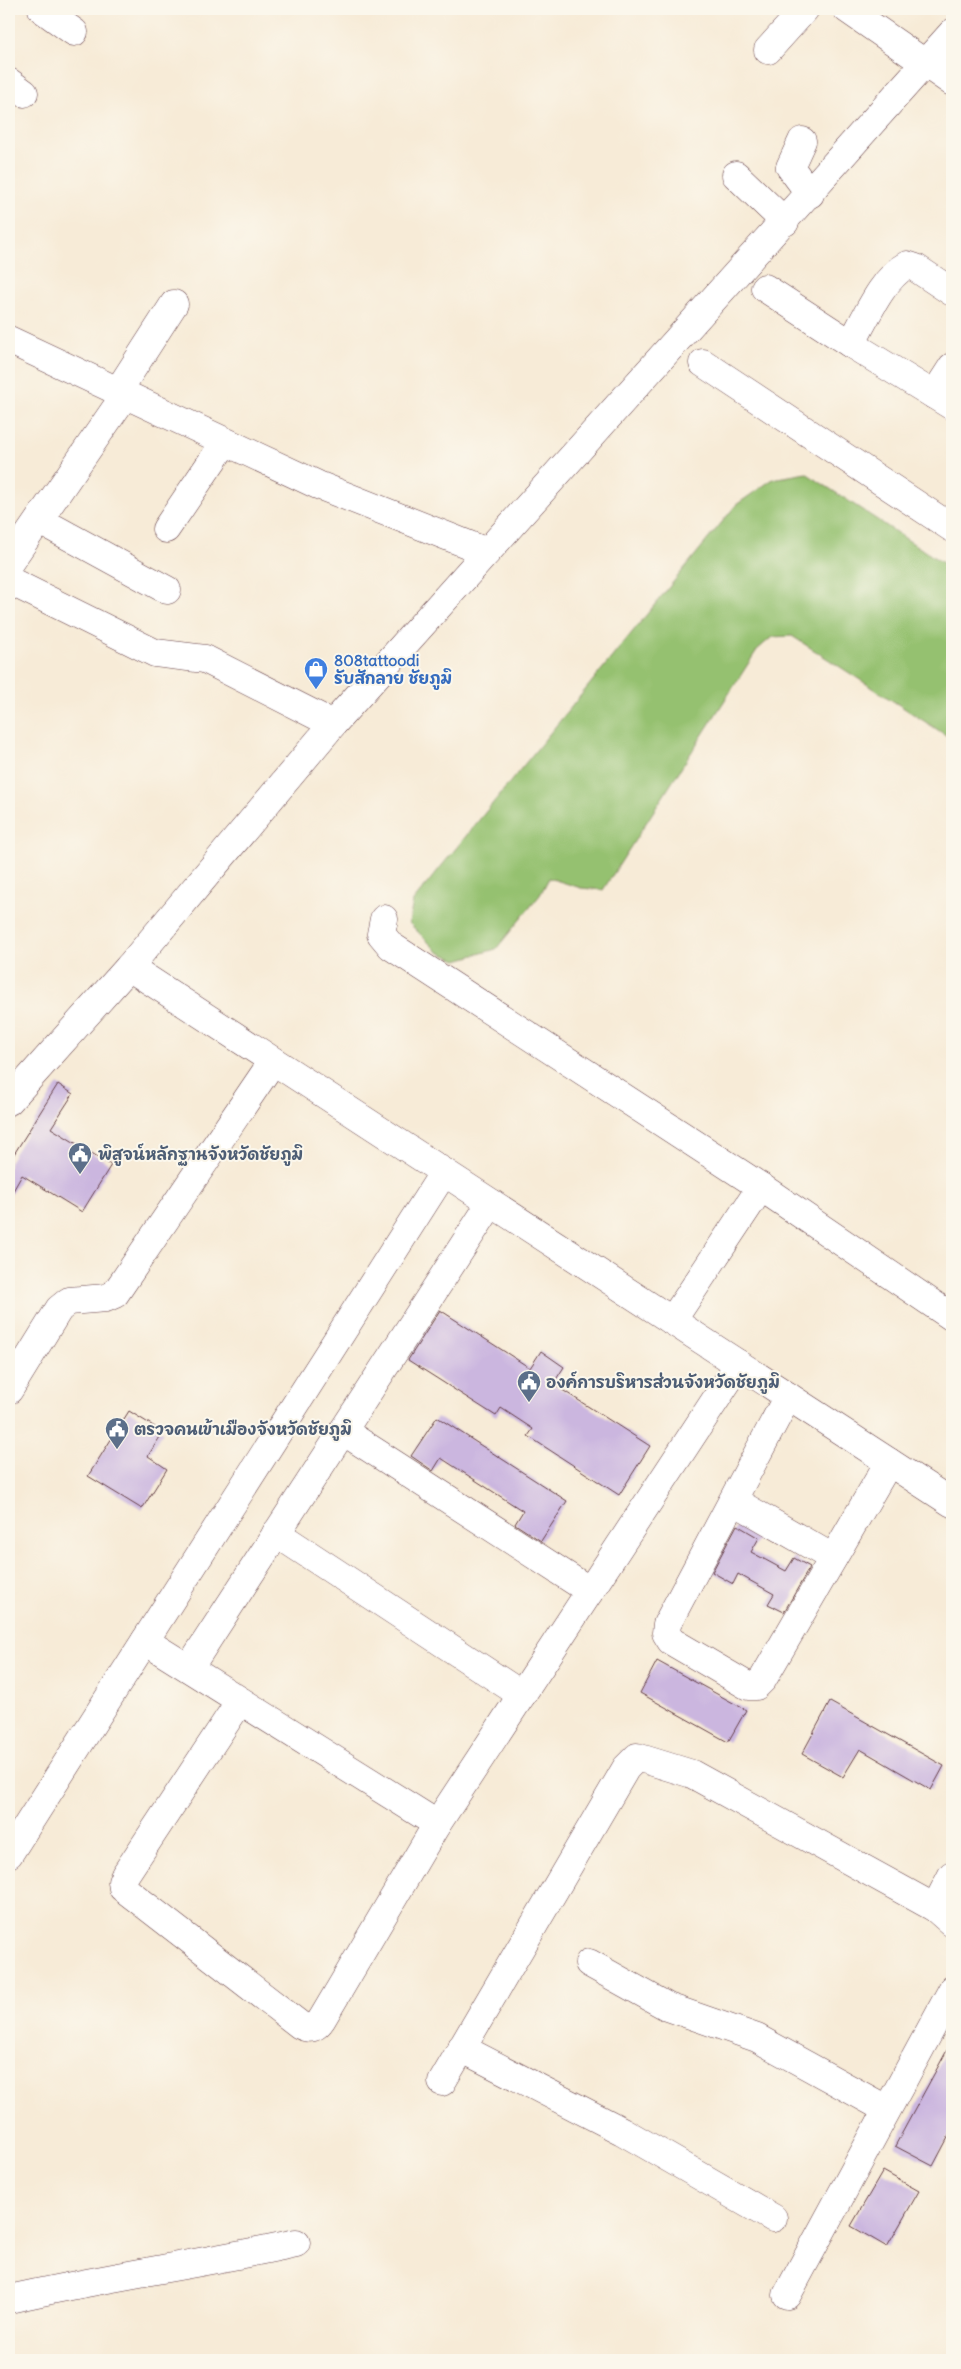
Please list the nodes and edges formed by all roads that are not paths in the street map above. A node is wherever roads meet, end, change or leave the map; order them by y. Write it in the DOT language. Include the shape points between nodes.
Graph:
graph roads {
  1 [pos="42,9"];
  2 [pos="805,9"];
  3 [pos="848,9"];
  4 [pos="74,32"];
  5 [pos="952,33"];
  6 [pos="768,50"];
  7 [pos="925,64"];
  8 [pos="952,82"];
  9 [pos="802,141"];
  10 [pos="736,174"];
  11 [pos="810,194"];
  12 [pos="785,222"];
  13 [pos="764,288"];
  14 [pos="952,292"];
  15 [pos="174,304"];
  16 [pos="9,340"];
  17 [pos="851,344"];
  18 [pos="703,363"];
  19 [pos="952,367"];
  20 [pos="122,393"];
  21 [pos="943,400"];
  22 [pos="225,442"];
  23 [pos="39,520"];
  24 [pos="952,528"];
  25 [pos="166,529"];
  26 [pos="487,552"];
  27 [pos="10,573"];
  28 [pos="167,590"];
  29 [pos="333,724"];
  30 [pos="384,919"];
  31 [pos="129,967"];
  32 [pos="273,1061"];
  33 [pos="9,1101"];
  34 [pos="444,1172"];
  35 [pos="761,1187"];
  36 [pos="491,1203"];
  37 [pos="952,1317"];
  38 [pos="672,1321"];
  39 [pos="739,1364"];
  40 [pos="9,1390"];
  41 [pos="788,1396"];
  42 [pos="342,1431"];
  43 [pos="889,1462"];
  44 [pos="734,1501"];
  45 [pos="952,1503"];
  46 [pos="276,1533"];
  47 [pos="833,1558"];
  48 [pos="590,1591"];
  49 [pos="145,1641"];
  50 [pos="189,1668"];
  51 [pos="522,1695"];
  52 [pos="240,1701"];
  53 [pos="437,1824"];
  54 [pos="9,1854"];
  55 [pos="952,1875"];
  56 [pos="944,1916"];
  57 [pos="589,1963"];
  58 [pos="952,1990"];
  59 [pos="461,2048"];
  60 [pos="442,2082"];
  61 [pos="886,2109"];
  62 [pos="773,2218"];
  63 [pos="296,2243"];
  64 [pos="787,2295"];
  65 [pos="9,2299"];
  1 -- 4 [label="street"];
  2 -- 6 [label="street"];
  3 -- 7 [label="street"];
  5 -- 7 [label="street"];
  7 -- 8 [label="street"];
  7 -- 11 [label="street"];
  9 -- 11 [label="street" via="790,167"];
  10 -- 12 [label="street"];
  11 -- 12 [label="street"];
  12 -- 26 [label="street"];
  13 -- 17 [label="street"];
  14 -- 17 [label="street" via="916,268 902,267 888,280"];
  15 -- 20 [label="street"];
  16 -- 20 [label="street"];
  17 -- 21 [label="street"];
  18 -- 24 [label="street"];
  19 -- 21 [label="street"];
  20 -- 22 [label="street"];
  20 -- 23 [label="street"];
  22 -- 25 [label="street"];
  22 -- 26 [label="street" via="318,485"];
  23 -- 27 [label="street"];
  23 -- 28 [label="street"];
  26 -- 29 [label="street"];
  27 -- 29 [label="street" via="155,653 205,658"];
  29 -- 31 [label="street"];
  30 -- 35 [label="street" via="380,934 391,946"];
  31 -- 32 [label="street"];
  31 -- 33 [label="street"];
  32 -- 34 [label="street"];
  32 -- 40 [label="street" via="115,1294 106,1298 69,1301 59,1309"];
  34 -- 36 [label="street"];
  34 -- 49 [label="street"];
  35 -- 37 [label="street"];
  35 -- 38 [label="street"];
  36 -- 38 [label="street"];
  36 -- 42 [label="street"];
  38 -- 39 [label="street"];
  39 -- 41 [label="street"];
  39 -- 48 [label="street"];
  41 -- 43 [label="street"];
  41 -- 44 [label="street"];
  42 -- 46 [label="street"];
  42 -- 48 [label="street"];
  43 -- 45 [label="street"];
  43 -- 47 [label="street"];
  44 -- 47 [label="street"];
  44 -- 47 [label="street" via="668,1624 666,1634 671,1641 748,1686 756,1686 763,1679"];
  46 -- 50 [label="street"];
  46 -- 51 [label="street"];
  48 -- 51 [label="street"];
  49 -- 50 [label="street"];
  49 -- 54 [label="street"];
  50 -- 52 [label="street"];
  51 -- 53 [label="street"];
  52 -- 53 [label="street"];
  52 -- 53 [label="street" via="125,1875 123,1888 300,2026 307,2029 317,2026 322,2019"];
  55 -- 56 [label="street"];
  56 -- 59 [label="street" via="692,1774 637,1756 626,1768"];
  57 -- 61 [label="street" via="668,2007 757,2038"];
  58 -- 61 [label="street"];
  59 -- 60 [label="street"];
  59 -- 62 [label="street" via="622,2131"];
  61 -- 64 [label="street"];
  63 -- 65 [label="street"];
}
